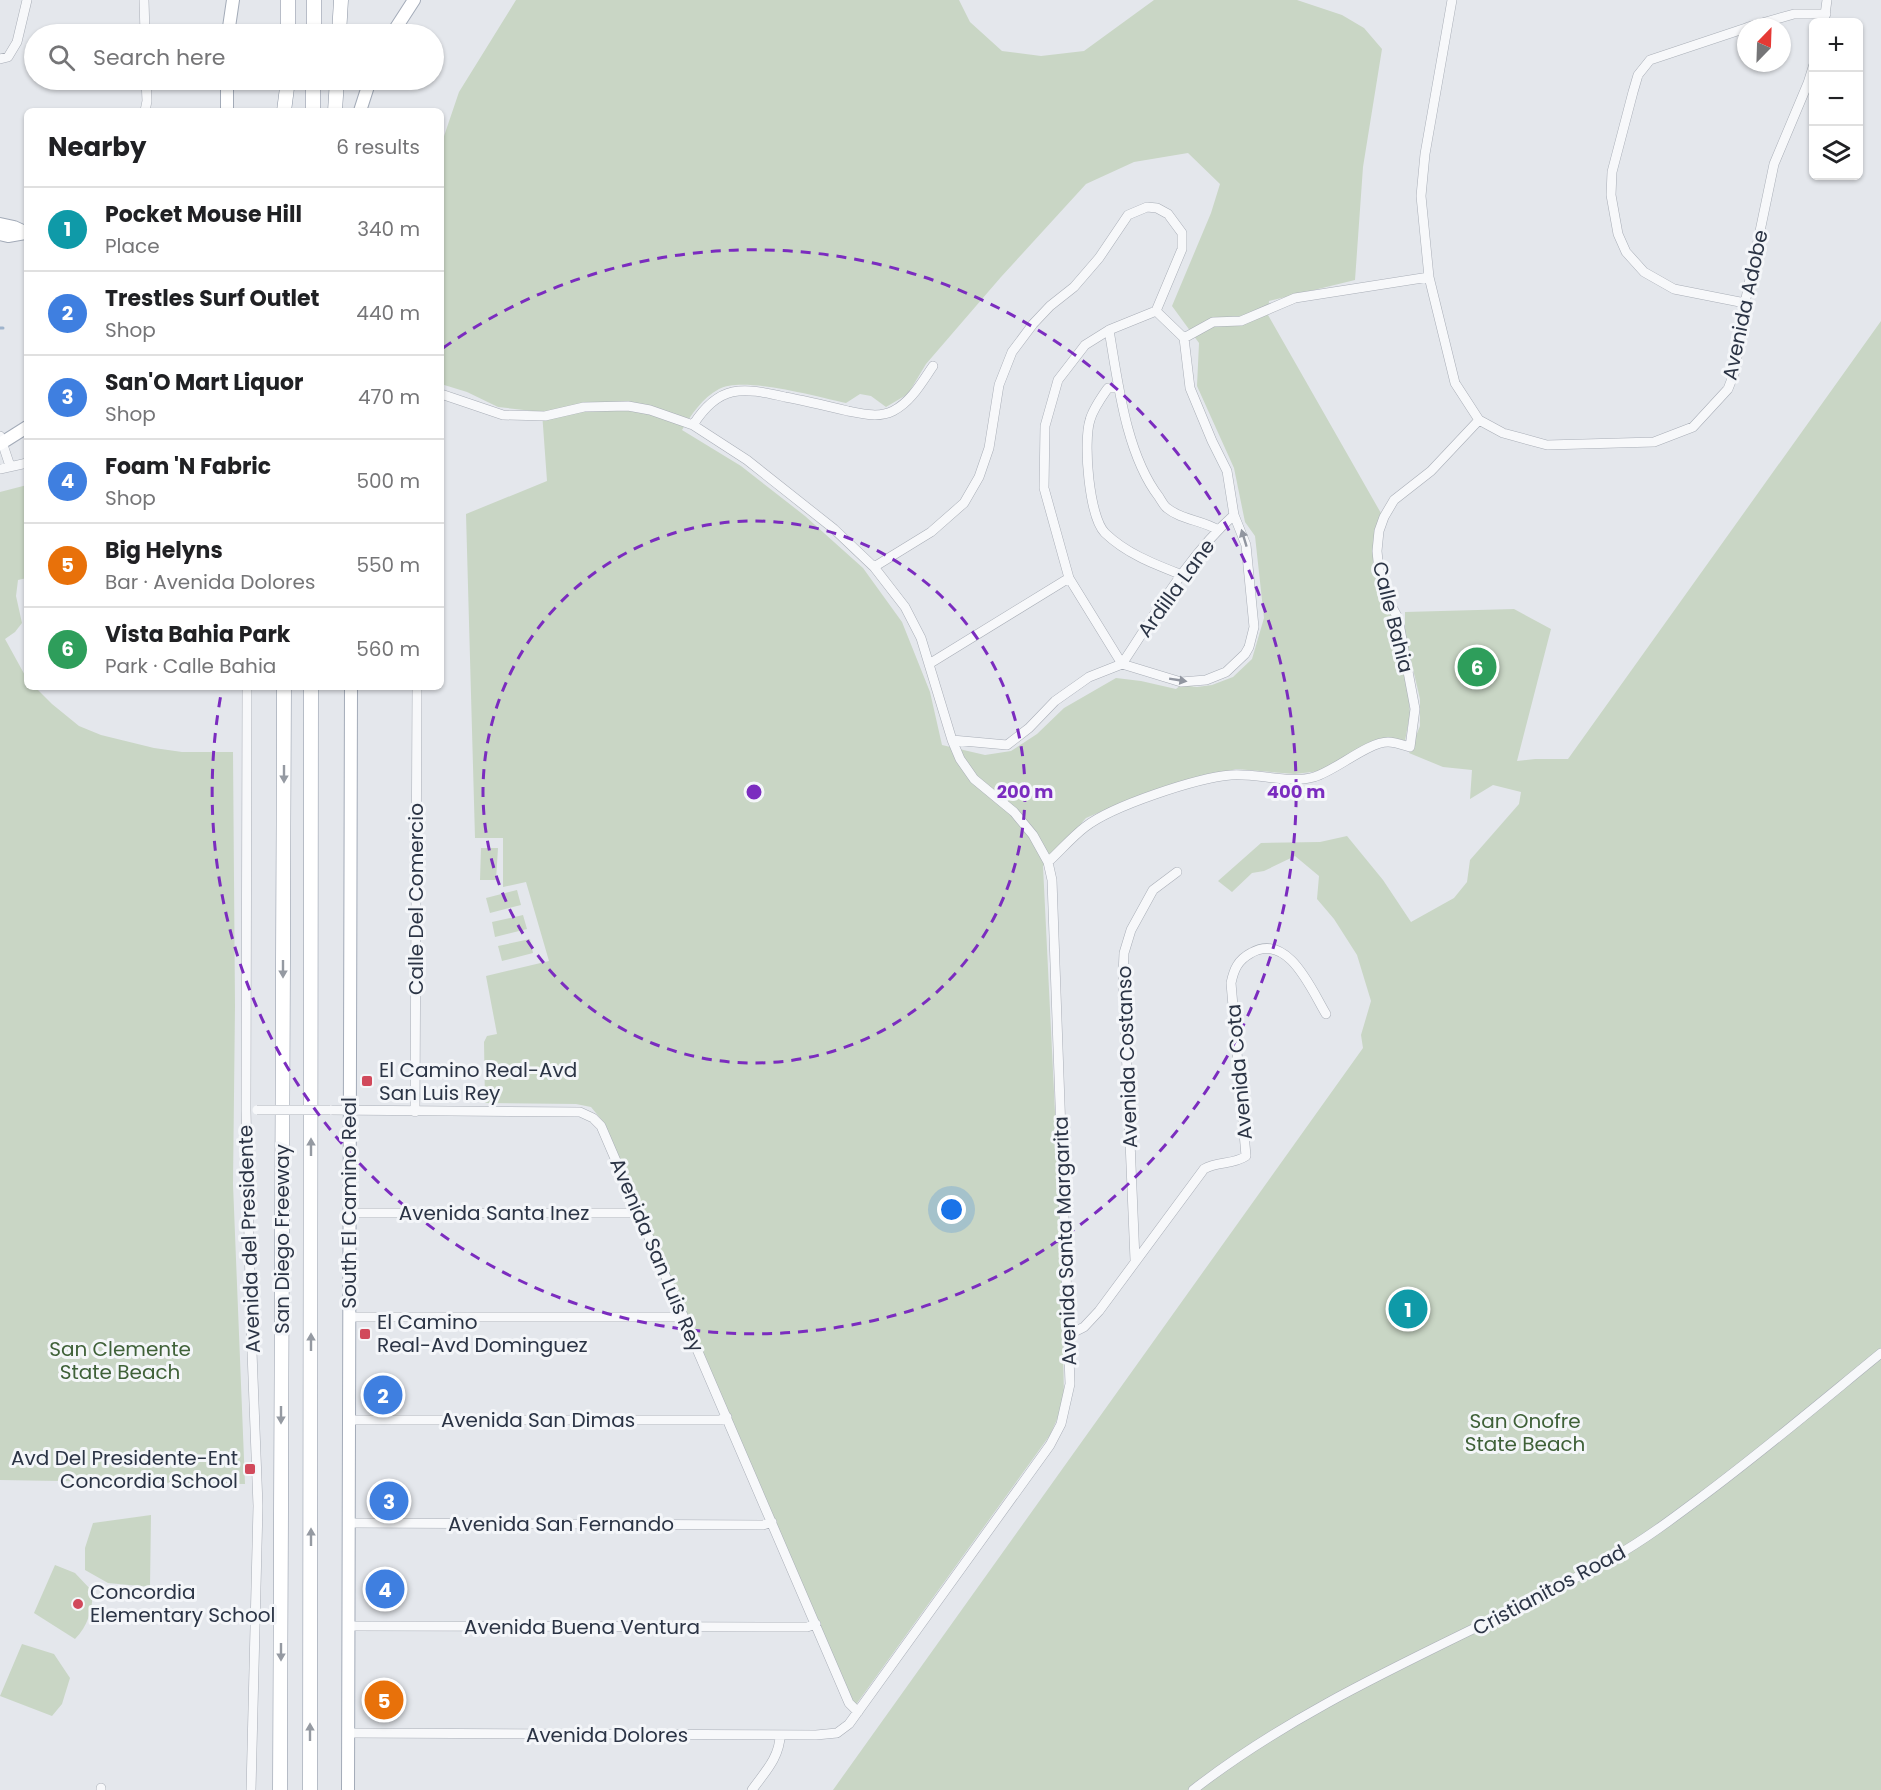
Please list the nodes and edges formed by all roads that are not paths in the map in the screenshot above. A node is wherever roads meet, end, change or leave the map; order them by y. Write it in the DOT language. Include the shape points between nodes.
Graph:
graph roads {
  1 [pos="27,0"];
  2 [pos="144,0"];
  3 [pos="233,0"];
  4 [pos="288,0"];
  5 [pos="314,0"];
  6 [pos="341,0"];
  7 [pos="414,0"];
  8 [pos="1452,0"];
  9 [pos="1827,0"];
  10 [pos="1780,18"];
  11 [pos="1825,18"];
  12 [pos="145,24"];
  13 [pos="229,24"];
  14 [pos="288,24"];
  15 [pos="314,24"];
  16 [pos="340,24"];
  17 [pos="398,24"];
  18 [pos="1737,30"];
  19 [pos="0,59"];
  20 [pos="1811,72"];
  21 [pos="146,90"];
  22 [pos="227,90"];
  23 [pos="287,90"];
  24 [pos="314,90"];
  25 [pos="336,90"];
  26 [pos="367,90"];
  27 [pos="146,108"];
  28 [pos="227,108"];
  29 [pos="286,108"];
  30 [pos="313,108"];
  31 [pos="335,108"];
  32 [pos="361,108"];
  33 [pos="0,224"];
  34 [pos="24,232"];
  35 [pos="24,233"];
  36 [pos="0,234"];
  37 [pos="1429,277"];
  38 [pos="1745,303"];
  39 [pos="1156,311"];
  40 [pos="1109,330"];
  41 [pos="1184,338"];
  42 [pos="933,366"];
  43 [pos="1119,388"];
  44 [pos="444,395"];
  45 [pos="1479,420"];
  46 [pos="693,425"];
  47 [pos="24,428"];
  48 [pos="1,440"];
  49 [pos="24,464"];
  50 [pos="5,468"];
  51 [pos="1234,515"];
  52 [pos="1218,530"];
  53 [pos="874,567"];
  54 [pos="1182,575"];
  55 [pos="1069,578"];
  56 [pos="929,664"];
  57 [pos="1122,664"];
  58 [pos="247,690"];
  59 [pos="284,690"];
  60 [pos="312,690"];
  61 [pos="351,690"];
  62 [pos="417,690"];
  63 [pos="952,740"];
  64 [pos="1048,862"];
  65 [pos="1177,872"];
  66 [pos="1326,1014"];
  67 [pos="246,1110"];
  68 [pos="350,1111"];
  69 [pos="415,1112"];
  70 [pos="639,1210"];
  71 [pos="350,1213"];
  72 [pos="1135,1260"];
  73 [pos="682,1315"];
  74 [pos="349,1317"];
  75 [pos="1070,1334"];
  76 [pos="1881,1353"];
  77 [pos="727,1417"];
  78 [pos="350,1420"];
  79 [pos="772,1522"];
  80 [pos="349,1523"];
  81 [pos="816,1624"];
  82 [pos="348,1626"];
  83 [pos="858,1713"];
  84 [pos="348,1733"];
  85 [pos="780,1735"];
  86 [pos="252,1790"];
  87 [pos="280,1790"];
  88 [pos="310,1790"];
  89 [pos="348,1790"];
  90 [pos="752,1790"];
  91 [pos="1192,1790"];
  1 -- 19 [label="street" via="16,42 8,57"];
  2 -- 12 [label="street"];
  3 -- 13 [label="main road"];
  4 -- 14 [label="highway"];
  5 -- 15 [label="highway"];
  6 -- 16 [label="highway"];
  7 -- 17 [label="main road"];
  8 -- 37 [label="street" via="1421,196"];
  9 -- 11 [label="street"];
  10 -- 11 [label="street" via="1794,14"];
  18 -- 38 [label="street" via="1650,60 1638,75 1612,172 1611,195 1618,234 1626,252 1644,272 1674,289"];
  20 -- 38 [label="street, Avenida Adobe" via="1774,164"];
  21 -- 27 [label="street"];
  22 -- 28 [label="main road"];
  23 -- 29 [label="highway"];
  24 -- 30 [label="highway"];
  25 -- 31 [label="highway"];
  26 -- 32 [label="main road"];
  33 -- 34 [label="main road"];
  35 -- 36 [label="main road"];
  37 -- 41 [label="street" via="1294,298 1241,321 1213,322"];
  37 -- 45 [label="street" via="1455,382"];
  38 -- 45 [label="street, Avenida Adobe" via="1735,370 1728,389 1693,427 1654,442 1547,445 1503,433"];
  39 -- 40 [label="street"];
  39 -- 41 [label="street"];
  39 -- 53 [label="street" via="1182,249 1182,233 1168,214 1147,207 1128,215 1099,258 1033,324 1012,352 999,385 989,448 979,477 964,502 931,532"];
  40 -- 43 [label="street"];
  40 -- 55 [label="street" via="1085,345 1058,380 1045,426 1044,488"];
  41 -- 51 [label="street" via="1190,388 1227,471"];
  42 -- 46 [label="street" via="902,406 882,415 741,390 719,396"];
  43 -- 52 [label="street" via="1138,462 1150,486 1167,508"];
  43 -- 54 [label="street" via="1108,388 1089,421 1088,483 1095,512 1103,531 1132,555"];
  44 -- 46 [label="street, Avenida Santa Margarita" via="503,415 545,416 584,407 628,406"];
  45 -- 64 [label="street, Calle Bahia" via="1431,471 1394,500 1379,531 1379,571 1398,618 1415,709 1410,747 1387,742 1314,777 1298,780 1230,775 1182,786 1102,817 1085,827"];
  46 -- 53 [label="street, Avenida Santa Margarita" via="747,460 834,529"];
  47 -- 48 [label="main road"];
  48 -- 50 [label="street"];
  49 -- 50 [label="street"];
  51 -- 52 [label="street, Ardilla Lane"];
  57 -- 51 [label="street, one-way" via="1181,682 1206,680 1226,672 1245,654 1253,636 1254,620 1246,544"];
  52 -- 54 [label="street, Ardilla Lane"];
  53 -- 56 [label="street, Avenida Santa Margarita" via="905,607"];
  54 -- 57 [label="street, Ardilla Lane"];
  55 -- 56 [label="street"];
  55 -- 57 [label="street"];
  56 -- 63 [label="street, Avenida Santa Margarita"];
  57 -- 63 [label="street" via="1089,677 1006,745"];
  58 -- 67 [label="street, Avenida del Presidente"];
  59 -- 87 [label="highway, San Diego Freeway, one-way"];
  88 -- 60 [label="highway, San Diego Freeway, one-way"];
  61 -- 68 [label="main road, South El Camino Real"];
  62 -- 69 [label="street, Calle Del Comercio"];
  63 -- 64 [label="street, Avenida Santa Margarita" via="974,779 1014,812 1034,835"];
  64 -- 75 [label="street, Avenida Santa Margarita" via="1052,880"];
  65 -- 72 [label="street, Avenida Costanso" via="1153,890 1131,930 1124,953"];
  66 -- 72 [label="street, Avenida Cota" via="1292,959 1280,951 1254,951 1234,968 1231,983 1246,1156 1204,1169"];
  67 -- 68 [label="street, Avenida San Luis Rey, bridge"];
  67 -- 86 [label="street, Avenida del Presidente" via="258,1506"];
  68 -- 69 [label="street, Avenida San Luis Rey"];
  68 -- 71 [label="main road, South El Camino Real"];
  69 -- 70 [label="street, Avenida San Luis Rey" via="587,1115 602,1126"];
  70 -- 71 [label="street, Avenida Santa Inez"];
  70 -- 73 [label="street, Avenida San Luis Rey"];
  71 -- 74 [label="main road, South El Camino Real"];
  72 -- 75 [label="street, Avenida Cota" via="1099,1311 1084,1327"];
  73 -- 74 [label="street"];
  73 -- 77 [label="street, Avenida San Luis Rey"];
  74 -- 78 [label="main road, South El Camino Real"];
  75 -- 83 [label="street, Avenida Santa Margarita" via="1068,1402 1050,1445"];
  76 -- 91 [label="street, Cristianitos Road" via="1741,1468 1656,1531 1511,1612 1292,1722"];
  77 -- 78 [label="street, Avenida San Dimas"];
  77 -- 79 [label="street, Avenida San Luis Rey"];
  78 -- 80 [label="main road, South El Camino Real"];
  79 -- 80 [label="street, Avenida San Fernando"];
  79 -- 81 [label="street, Avenida San Luis Rey"];
  80 -- 82 [label="main road, South El Camino Real"];
  81 -- 82 [label="street, Avenida Buena Ventura"];
  81 -- 83 [label="street, Avenida San Luis Rey" via="849,1703"];
  82 -- 84 [label="main road, South El Camino Real"];
  83 -- 85 [label="street, Avenida Dolores" via="837,1733"];
  84 -- 85 [label="street, Avenida Dolores"];
  84 -- 89 [label="main road, South El Camino Real"];
  85 -- 90 [label="street" via="776,1757"];
}
